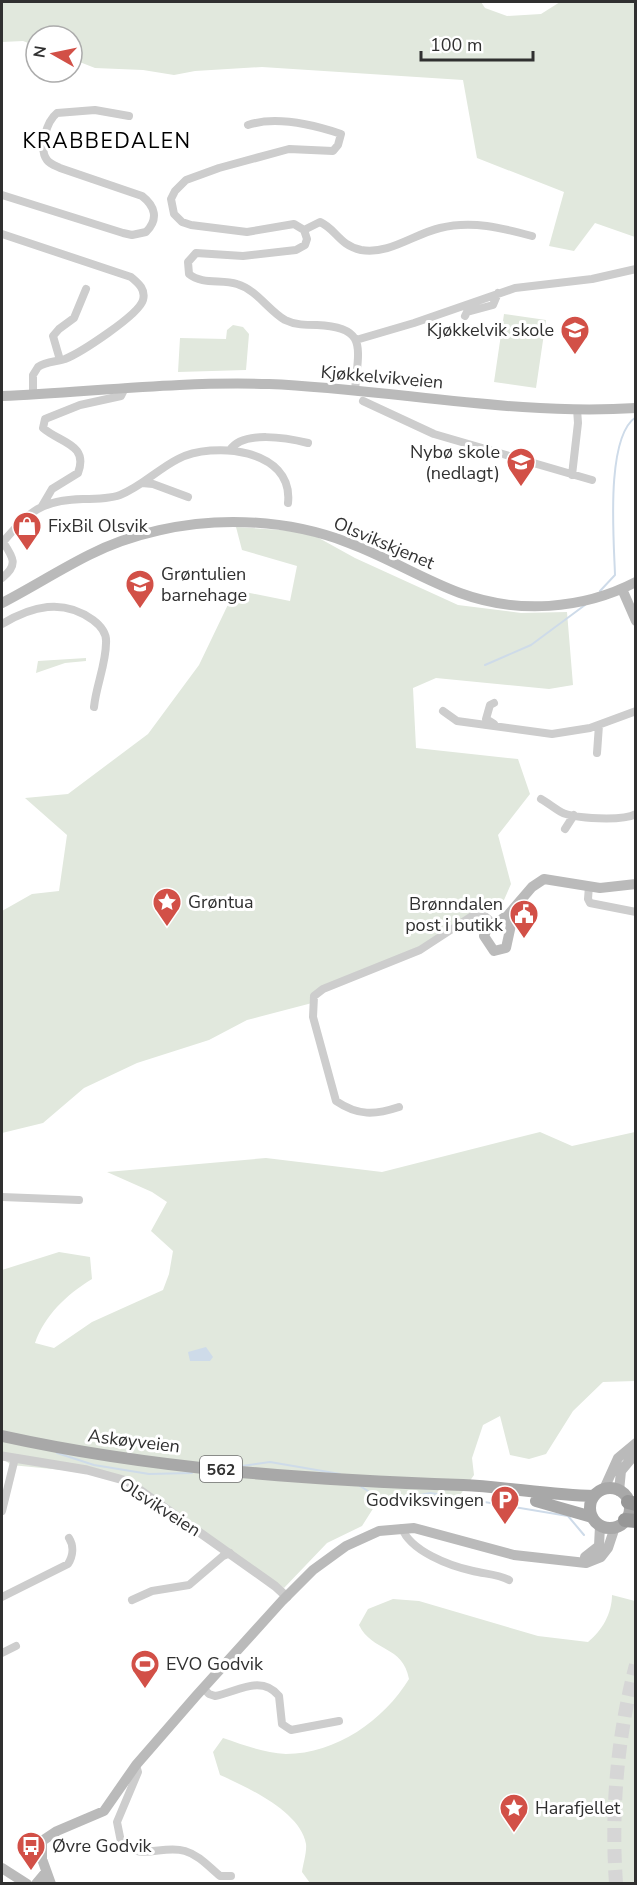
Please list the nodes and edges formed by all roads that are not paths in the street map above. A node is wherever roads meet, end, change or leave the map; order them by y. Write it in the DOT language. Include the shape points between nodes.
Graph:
graph roads {
  1 [pos="129,116"];
  2 [pos="248,124"];
  3 [pos="2,195"];
  4 [pos="304,230"];
  5 [pos="2,234"];
  6 [pos="532,236"];
  7 [pos="636,269"];
  8 [pos="86,289"];
  9 [pos="498,293"];
  10 [pos="465,316"];
  11 [pos="356,340"];
  12 [pos="60,360"];
  13 [pos="125,388"];
  14 [pos="355,391"];
  15 [pos="33,393"];
  16 [pos="2,396"];
  17 [pos="363,401"];
  18 [pos="636,408"];
  19 [pos="577,409"];
  20 [pos="308,443"];
  21 [pos="230,450"];
  22 [pos="572,475"];
  23 [pos="592,480"];
  24 [pos="142,483"];
  25 [pos="188,497"];
  26 [pos="288,503"];
  27 [pos="42,506"];
  28 [pos="2,578"];
  29 [pos="636,582"];
  30 [pos="622,589"];
  31 [pos="2,603"];
  32 [pos="636,621"];
  33 [pos="2,624"];
  34 [pos="494,703"];
  35 [pos="94,707"];
  36 [pos="443,711"];
  37 [pos="636,711"];
  38 [pos="494,724"];
  39 [pos="599,724"];
  40 [pos="597,753"];
  41 [pos="541,799"];
  42 [pos="636,814"];
  43 [pos="574,816"];
  44 [pos="565,829"];
  45 [pos="636,884"];
  46 [pos="589,886"];
  47 [pos="636,912"];
  48 [pos="508,915"];
  49 [pos="495,924"];
  50 [pos="399,1107"];
  51 [pos="2,1198"];
  52 [pos="80,1200"];
  53 [pos="2,1436"];
  54 [pos="636,1443"];
  55 [pos="636,1453"];
  56 [pos="2,1456"];
  57 [pos="15,1458"];
  58 [pos="443,1486"];
  59 [pos="619,1491"];
  60 [pos="599,1493"];
  61 [pos="632,1503"];
  62 [pos="2,1511"];
  63 [pos="596,1521"];
  64 [pos="625,1523"];
  65 [pos="402,1528"];
  66 [pos="69,1538"];
  67 [pos="230,1553"];
  68 [pos="568,1561"];
  69 [pos="509,1580"];
  70 [pos="287,1597"];
  71 [pos="2,1598"];
  72 [pos="132,1600"];
  73 [pos="16,1646"];
  74 [pos="2,1653"];
  75 [pos="203,1688"];
  76 [pos="339,1720"];
  77 [pos="136,1765"];
  78 [pos="2,1868"];
  79 [pos="46,1872"];
  80 [pos="231,1876"];
  81 [pos="27,1884"];
  82 [pos="36,1884"];
  83 [pos="51,1884"];
  1 -- 3 [label="street" via="95,110 57,113 48,123 44,153 48,162 60,168 150,202 154,220 146,232 123,233"];
  2 -- 4 [label="street" via="267,121 341,134 333,151 289,149 193,177 175,191 171,199 174,214 182,222 214,228 247,232 294,224"];
  4 -- 6 [label="street" via="320,222 348,245 371,251 455,225 490,225"];
  4 -- 11 [label="street" via="307,239 299,249 231,256 196,254 188,261 189,274 198,280 240,285 291,322 343,328"];
  5 -- 12 [label="street" via="130,277 142,288 144,297 137,310"];
  7 -- 9 [label="street" via="592,279 537,283"];
  8 -- 12 [label="street" via="74,318 53,336"];
  9 -- 10 [label="street" via="493,305"];
  9 -- 11 [label="street"];
  11 -- 14 [label="street"];
  12 -- 15 [label="street" via="35,370"];
  13 -- 14 [label="main road, Kjøkkelvikveien" via="270,384"];
  13 -- 15 [label="main road, Kjøkkelvikveien"];
  13 -- 27 [label="street, Kjøkkelvikveien" via="121,396 80,405 45,419 43,428 74,446 80,452 81,462 78,473 52,489"];
  14 -- 19 [label="main road, Kjøkkelvikveien"];
  15 -- 16 [label="main road, Kjøkkelvikveien"];
  17 -- 22 [label="street" via="434,434"];
  18 -- 19 [label="main road, Kjøkkelvikveien"];
  19 -- 22 [label="street" via="579,423"];
  20 -- 21 [label="street" via="269,437 239,442"];
  21 -- 24 [label="street" via="179,458"];
  21 -- 26 [label="street" via="255,454 271,464 287,487"];
  22 -- 23 [label="street"];
  24 -- 25 [label="street"];
  24 -- 27 [label="street" via="119,495 57,500"];
  27 -- 28 [label="street" via="23,518 3,542 14,558 14,565"];
  29 -- 30 [label="main road, Olsvikskjenet"];
  30 -- 31 [label="main road, Olsvikskjenet" via="568,604 519,607 460,593 328,536 292,527 234,522 180,526 131,538 89,555"];
  30 -- 32 [label="main road"];
  33 -- 35 [label="street" via="42,607 62,605 84,614 102,628 106,642"];
  34 -- 38 [label="street" via="486,719"];
  36 -- 38 [label="street" via="457,721"];
  37 -- 39 [label="street"];
  38 -- 39 [label="street" via="552,734"];
  39 -- 40 [label="street"];
  41 -- 43 [label="street"];
  42 -- 43 [label="street" via="622,819"];
  43 -- 44 [label="street"];
  45 -- 46 [label="main road"];
  46 -- 47 [label="street" via="590,903"];
  46 -- 48 [label="main road" via="544,879"];
  48 -- 49 [label="main road"];
  48 -- 49 [label="main road" via="511,925 504,951 494,951 484,936"];
  49 -- 50 [label="street" via="485,916 472,916 420,950 314,996 313,1017 336,1101 369,1114"];
  51 -- 52 [label="street"];
  53 -- 58 [label="main road, Askøyveien / 562" via="140,1461"];
  54 -- 60 [label="main road" via="618,1458"];
  55 -- 59 [label="main road" via="624,1464"];
  56 -- 57 [label="street, Olsvikveien"];
  57 -- 62 [label="street"];
  57 -- 67 [label="street, Olsvikveien" via="127,1481"];
  58 -- 60 [label="main road, Askøyveien / 562"];
  58 -- 63 [label="main road, Askøyveien / 562" via="547,1502"];
  59 -- 60 [label="main road, 562"];
  59 -- 61 [label="main road"];
  60 -- 63 [label="main road" via="590,1508"];
  61 -- 64 [label="main road"];
  63 -- 64 [label="main road, 562"];
  63 -- 68 [label="main road" via="600,1539 596,1551"];
  64 -- 68 [label="main road" via="601,1557 586,1563"];
  65 -- 68 [label="main road" via="431,1531 514,1555"];
  65 -- 69 [label="street" via="413,1542 453,1565"];
  65 -- 70 [label="main road" via="379,1531 346,1546 313,1570"];
  66 -- 71 [label="street" via="72,1557 68,1564"];
  67 -- 70 [label="street, Olsvikveien"];
  67 -- 72 [label="street" via="189,1585 152,1591"];
  70 -- 75 [label="main road"];
  73 -- 74 [label="street"];
  75 -- 76 [label="street" via="215,1696 255,1685 266,1686 279,1696 282,1724 291,1730"];
  75 -- 77 [label="main road"];
  77 -- 79 [label="main road" via="104,1811 57,1830 42,1841"];
  77 -- 80 [label="street" via="138,1772 117,1822 121,1842 134,1852 186,1851 220,1876"];
  78 -- 81 [label="main road"];
  79 -- 82 [label="main road"];
  79 -- 83 [label="main road"];
}
